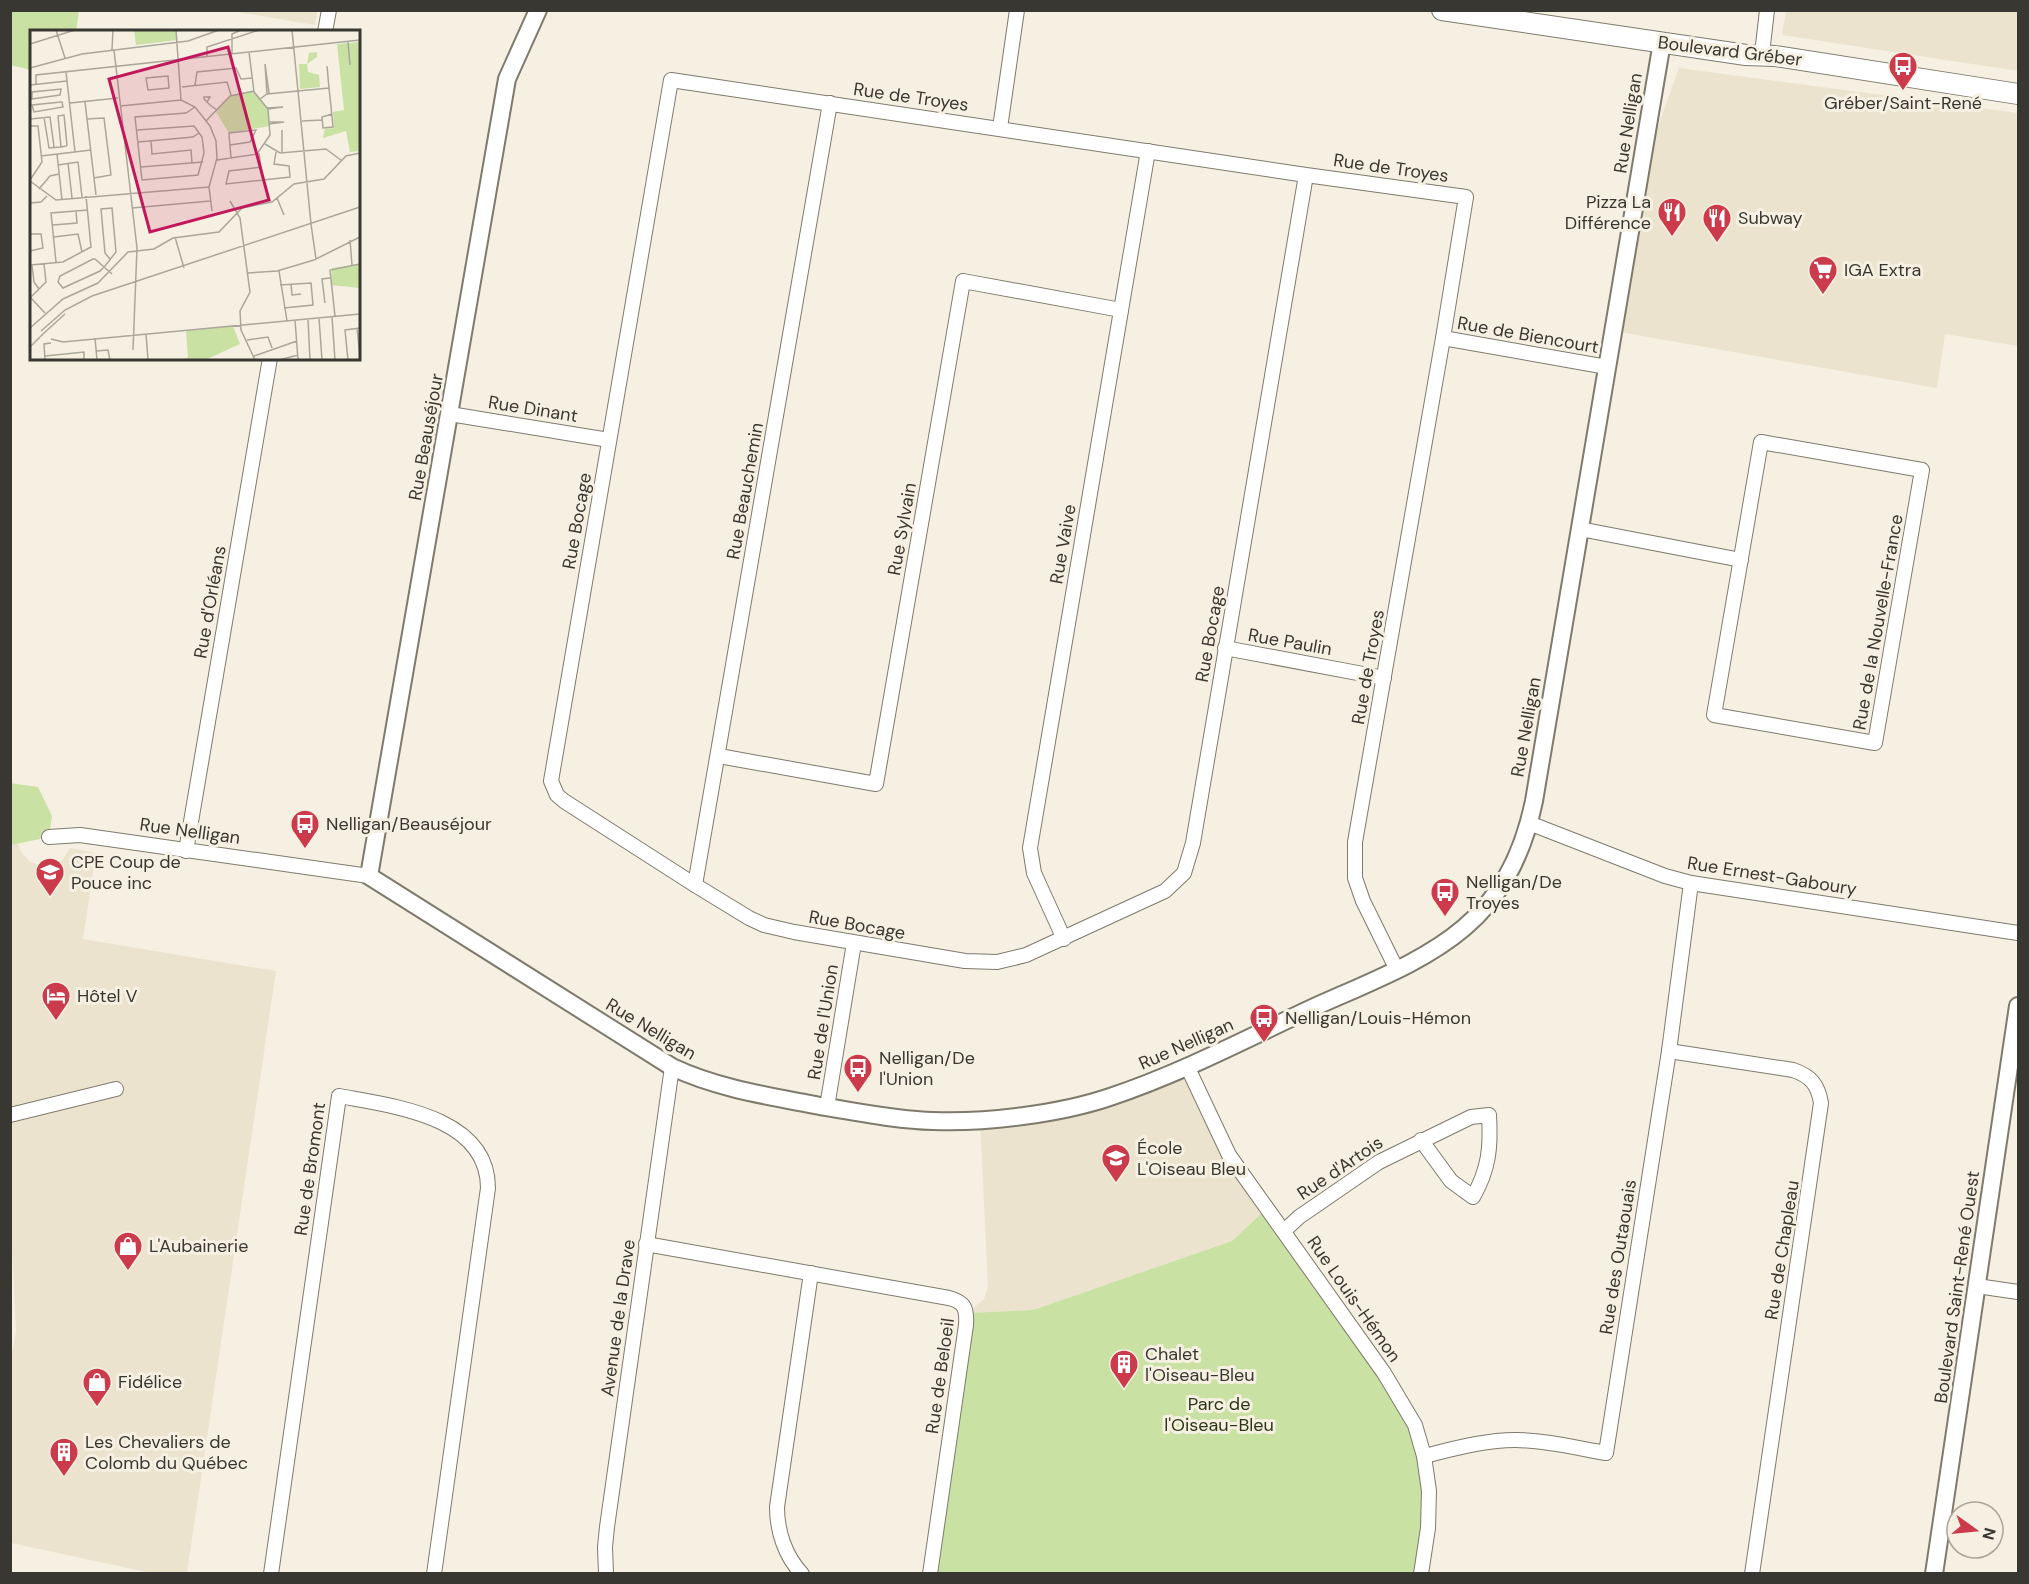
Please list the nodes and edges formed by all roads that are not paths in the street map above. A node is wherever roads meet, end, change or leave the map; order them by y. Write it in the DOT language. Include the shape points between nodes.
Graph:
graph roads {
  1 [pos="329,10"];
  2 [pos="538,10"];
  3 [pos="1017,10"];
  4 [pos="1442,10"];
  5 [pos="1767,10"];
  6 [pos="325,30"];
  7 [pos="1662,42"];
  8 [pos="1762,54"];
  9 [pos="671,80"];
  10 [pos="2019,94"];
  11 [pos="830,104"];
  12 [pos="1000,128"];
  13 [pos="1148,151"];
  14 [pos="1306,175"];
  15 [pos="1121,310"];
  16 [pos="1443,338"];
  17 [pos="270,360"];
  18 [pos="1607,367"];
  19 [pos="450,414"];
  20 [pos="609,440"];
  21 [pos="1580,529"];
  22 [pos="1741,560"];
  23 [pos="1226,648"];
  24 [pos="1384,678"];
  25 [pos="719,756"];
  26 [pos="1529,824"];
  27 [pos="49,837"];
  28 [pos="186,851"];
  29 [pos="369,876"];
  30 [pos="1691,883"];
  31 [pos="695,885"];
  32 [pos="2019,933"];
  33 [pos="1064,939"];
  34 [pos="854,943"];
  35 [pos="1397,970"];
  36 [pos="2019,1006"];
  37 [pos="1669,1051"];
  38 [pos="1187,1066"];
  39 [pos="672,1067"];
  40 [pos="116,1089"];
  41 [pos="827,1107"];
  42 [pos="10,1115"];
  43 [pos="1421,1140"];
  44 [pos="1284,1232"];
  45 [pos="646,1244"];
  46 [pos="811,1273"];
  47 [pos="1977,1286"];
  48 [pos="2019,1292"];
  49 [pos="1424,1456"];
  50 [pos="271,1574"];
  51 [pos="434,1574"];
  52 [pos="606,1574"];
  53 [pos="802,1574"];
  54 [pos="930,1574"];
  55 [pos="1421,1574"];
  56 [pos="1752,1574"];
  57 [pos="1934,1574"];
  1 -- 6 [label="street"];
  2 -- 19 [label="street, Rue Beauséjour" via="507,79"];
  3 -- 12 [label="street"];
  4 -- 7 [label="main road, Boulevard Gréber"];
  5 -- 8 [label="street"];
  7 -- 8 [label="main road, Boulevard Gréber"];
  7 -- 18 [label="street, Rue Nelligan"];
  8 -- 10 [label="main road, Boulevard Gréber"];
  9 -- 11 [label="street, Rue de Troyes"];
  9 -- 20 [label="street, Rue Bocage"];
  11 -- 12 [label="street, Rue de Troyes"];
  11 -- 25 [label="street, Rue Beauchemin"];
  12 -- 13 [label="street, Rue de Troyes"];
  13 -- 14 [label="street, Rue de Troyes"];
  13 -- 15 [label="street, Rue Vaive"];
  14 -- 16 [label="street, Rue de Troyes" via="1466,196"];
  14 -- 23 [label="street, Rue Bocage"];
  15 -- 25 [label="street, Rue Sylvain" via="963,281 876,784"];
  15 -- 33 [label="street, Rue Vaive" via="1030,848 1034,873"];
  16 -- 18 [label="street, Rue de Biencourt"];
  16 -- 24 [label="street, Rue de Troyes"];
  17 -- 28 [label="street, Rue d'Orléans"];
  18 -- 21 [label="street, Rue Nelligan"];
  19 -- 20 [label="street, Rue Dinant"];
  19 -- 29 [label="street, Rue Beauséjour"];
  20 -- 31 [label="street, Rue Bocage" via="551,781 564,801"];
  21 -- 22 [label="street"];
  21 -- 26 [label="street, Rue Nelligan"];
  22 -- 22 [label="street, Rue de la Nouvelle-France" via="1761,442 1922,470 1875,743 1714,715"];
  23 -- 24 [label="street, Rue Paulin"];
  23 -- 33 [label="street, Rue Bocage" via="1193,843 1184,873 1165,891"];
  24 -- 35 [label="street, Rue de Troyes" via="1354,860 1363,901"];
  25 -- 31 [label="street, Rue Beauchemin"];
  26 -- 30 [label="street, Rue Ernest-Gaboury"];
  26 -- 35 [label="street, Rue Nelligan" via="1510,869 1480,914 1445,944"];
  27 -- 28 [label="street, Rue Nelligan" via="80,835"];
  28 -- 29 [label="street, Rue Nelligan"];
  29 -- 39 [label="street, Rue Nelligan"];
  30 -- 32 [label="street, Rue Ernest-Gaboury"];
  30 -- 37 [label="street, Rue des Outaouais"];
  31 -- 34 [label="street, Rue Bocage" via="764,925"];
  33 -- 34 [label="street, Rue Bocage" via="997,962 965,961"];
  34 -- 41 [label="street, Rue de l'Union"];
  35 -- 38 [label="street, Rue Nelligan"];
  36 -- 47 [label="street, Boulevard Saint-René Ouest"];
  37 -- 49 [label="street, Rue des Outaouais" via="1606,1453 1512,1440"];
  37 -- 56 [label="street, Rue de Chapleau" via="1805,1074 1814,1081 1821,1103"];
  38 -- 41 [label="street, Rue Nelligan" via="1107,1098 1019,1116 933,1121"];
  38 -- 44 [label="street, Rue Louis-Hémon" via="1229,1155"];
  39 -- 41 [label="street, Rue Nelligan" via="714,1084"];
  39 -- 45 [label="street, Avenue de la Drave"];
  40 -- 42 [label="street"];
  43 -- 43 [label="street, Rue d'Artois" via="1471,1117 1489,1115 1485,1177 1473,1197 1451,1181"];
  43 -- 44 [label="street, Rue d'Artois" via="1379,1162 1299,1217"];
  44 -- 49 [label="street, Rue Louis-Hémon" via="1384,1373 1415,1425"];
  45 -- 46 [label="street, Rue de Beloeil"];
  45 -- 52 [label="street, Avenue de la Drave" via="607,1527"];
  46 -- 53 [label="street" via="777,1507 784,1545"];
  46 -- 54 [label="street, Rue de Beloeil" via="949,1298 965,1306 966,1325"];
  47 -- 48 [label="street"];
  47 -- 57 [label="street, Boulevard Saint-René Ouest"];
  49 -- 55 [label="street, Rue Louis-Hémon" via="1429,1510"];
  50 -- 51 [label="street, Rue de Bromont" via="339,1096 416,1112 459,1133 476,1147 488,1176"];
}
